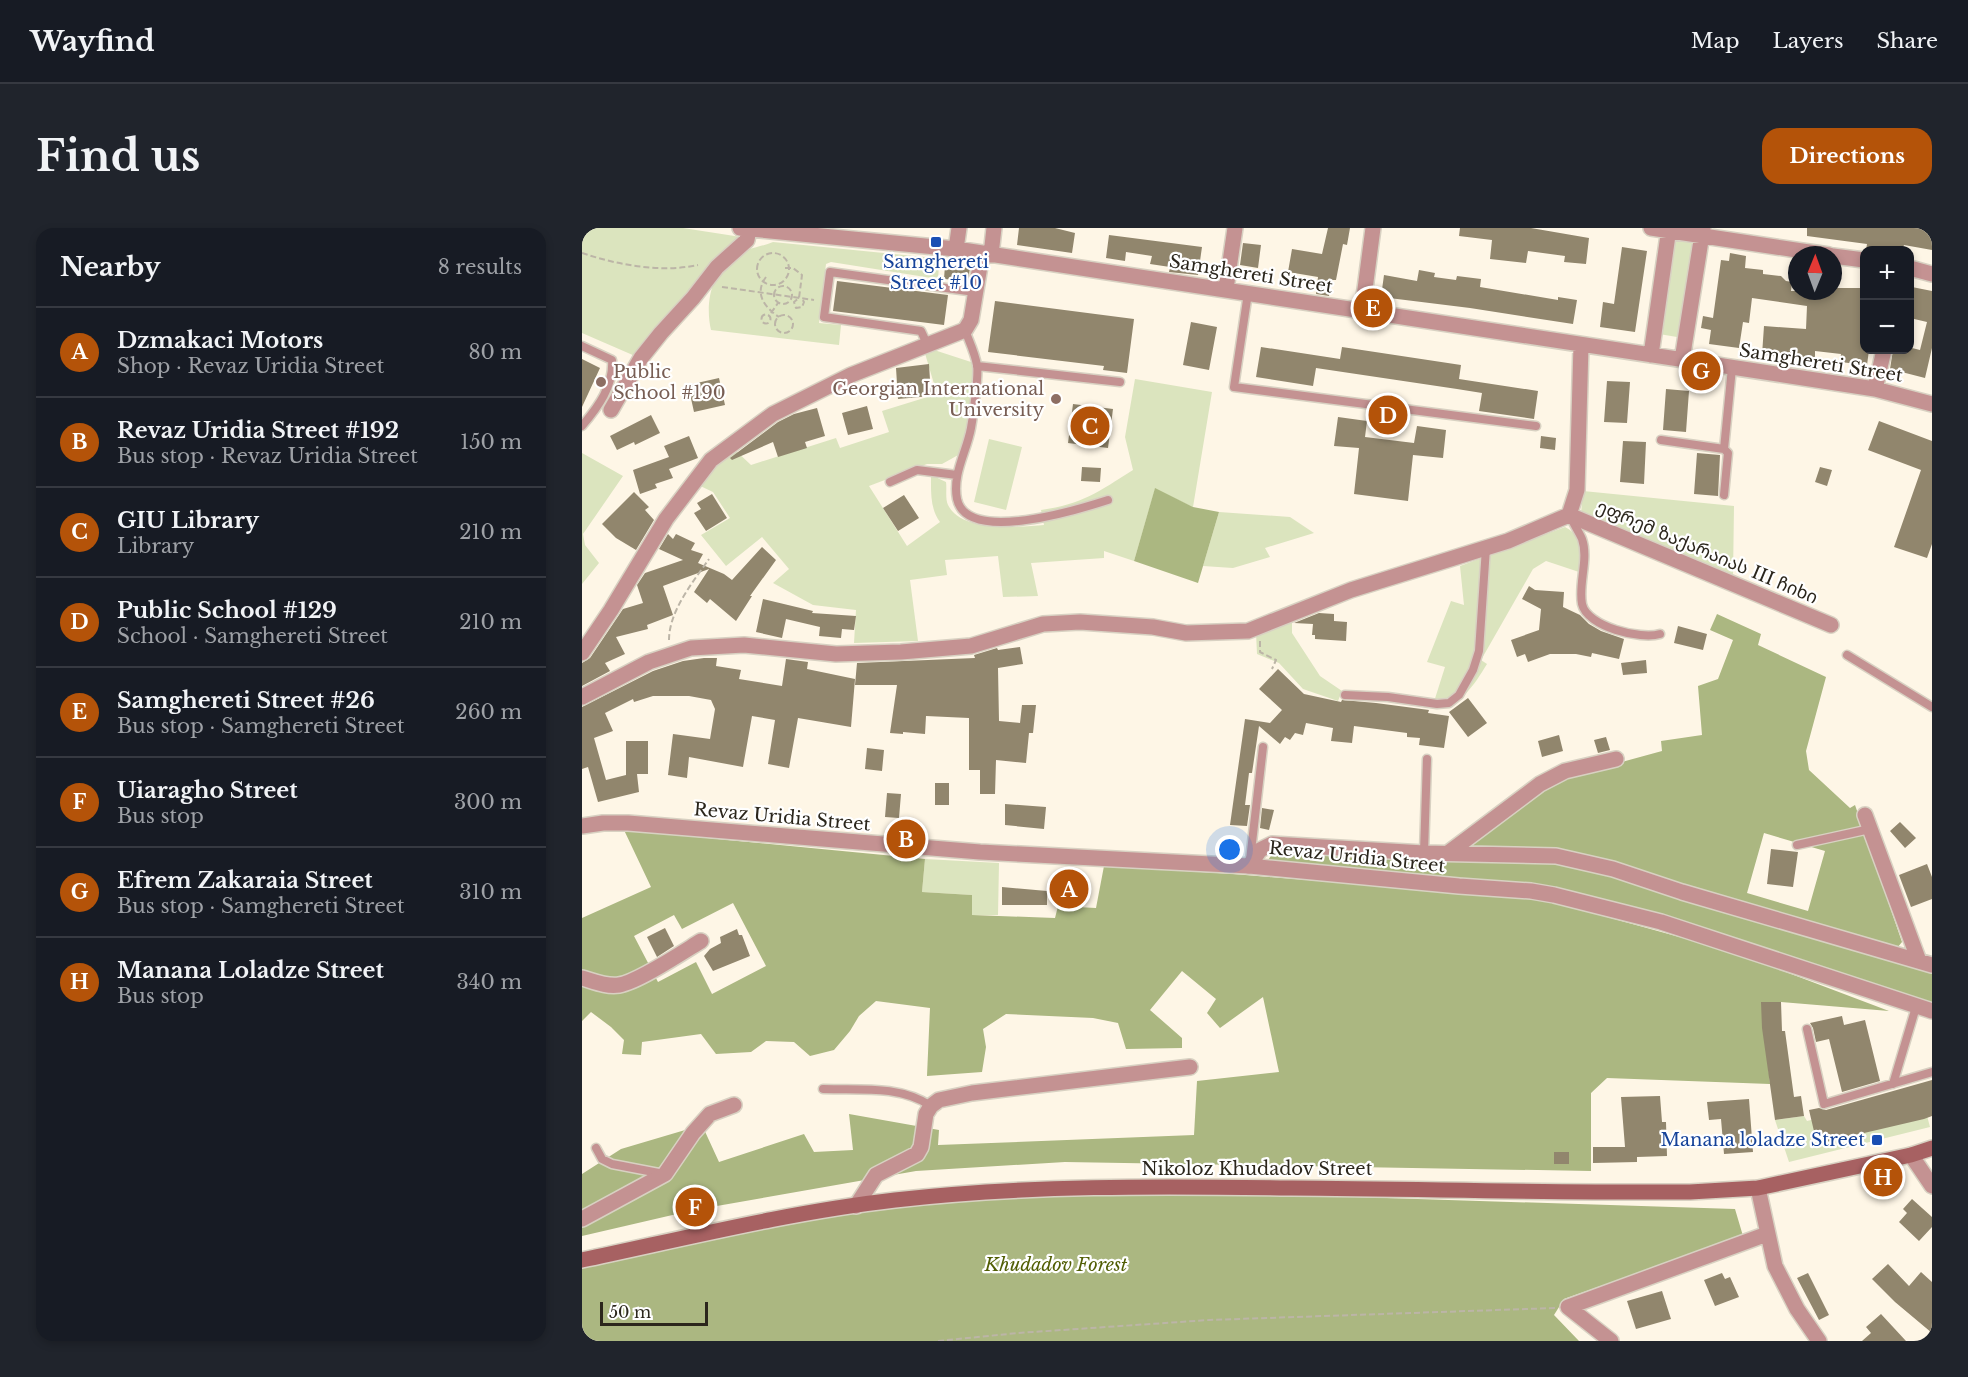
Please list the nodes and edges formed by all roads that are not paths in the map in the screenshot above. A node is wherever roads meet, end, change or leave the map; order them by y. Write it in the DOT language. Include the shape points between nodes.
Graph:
graph roads {
  1 [pos="959,228"];
  2 [pos="994,228"];
  3 [pos="1235,228"];
  4 [pos="1373,228"];
  5 [pos="1651,228"];
  6 [pos="744,229"];
  7 [pos="1668,229"];
  8 [pos="1702,232"];
  9 [pos="1788,247"];
  10 [pos="956,249"];
  11 [pos="986,254"];
  12 [pos="1842,257"];
  13 [pos="1860,259"];
  14 [pos="1914,269"];
  15 [pos="1932,274"];
  16 [pos="1226,290"];
  17 [pos="975,292"];
  18 [pos="1248,293"];
  19 [pos="1362,312"];
  20 [pos="965,330"];
  21 [pos="927,344"];
  22 [pos="1581,345"];
  23 [pos="582,346"];
  24 [pos="1883,354"];
  25 [pos="1651,355"];
  26 [pos="1682,360"];
  27 [pos="977,366"];
  28 [pos="1732,368"];
  29 [pos="1120,382"];
  30 [pos="1875,389"];
  31 [pos="1932,404"];
  32 [pos="612,410"];
  33 [pos="582,426"];
  34 [pos="1536,426"];
  35 [pos="1661,440"];
  36 [pos="1724,449"];
  37 [pos="957,475"];
  38 [pos="890,482"];
  39 [pos="1724,495"];
  40 [pos="1108,500"];
  41 [pos="1569,515"];
  42 [pos="1486,548"];
  43 [pos="1831,624"];
  44 [pos="1660,634"];
  45 [pos="582,653"];
  46 [pos="1847,656"];
  47 [pos="1345,695"];
  48 [pos="582,697"];
  49 [pos="1932,707"];
  50 [pos="1263,747"];
  51 [pos="1426,759"];
  52 [pos="1616,759"];
  53 [pos="1867,822"];
  54 [pos="582,826"];
  55 [pos="1797,845"];
  56 [pos="1424,853"];
  57 [pos="1448,853"];
  58 [pos="1249,866"];
  59 [pos="701,941"];
  60 [pos="1925,963"];
  61 [pos="582,978"];
  62 [pos="1916,1006"];
  63 [pos="1932,1011"];
  64 [pos="1807,1029"];
  65 [pos="1190,1067"];
  66 [pos="1932,1072"];
  67 [pos="1893,1084"];
  68 [pos="823,1089"];
  69 [pos="734,1105"];
  70 [pos="931,1106"];
  71 [pos="596,1148"];
  72 [pos="1932,1148"];
  73 [pos="1911,1155"];
  74 [pos="665,1174"];
  75 [pos="1932,1186"];
  76 [pos="1758,1188"];
  77 [pos="856,1206"];
  78 [pos="582,1220"];
  79 [pos="1767,1234"];
  80 [pos="582,1260"];
  81 [pos="1611,1341"];
  82 [pos="1819,1341"];
  1 -- 10 [label="street"];
  2 -- 11 [label="street"];
  3 -- 16 [label="street"];
  4 -- 19 [label="street"];
  5 -- 7 [label="street"];
  6 -- 10 [label="street, Samghereti Street"];
  6 -- 32 [label="street" via="747,240 724,260 654,341"];
  7 -- 8 [label="street"];
  7 -- 25 [label="street"];
  8 -- 9 [label="street"];
  8 -- 26 [label="street"];
  10 -- 11 [label="street, Samghereti Street"];
  11 -- 16 [label="street, Samghereti Street"];
  11 -- 17 [label="street"];
  12 -- 13 [label="street"];
  14 -- 15 [label="street"];
  16 -- 18 [label="street, Samghereti Street"];
  17 -- 20 [label="street" via="971,320"];
  17 -- 21 [label="lane" via="830,272 824,318 921,331"];
  18 -- 19 [label="street, Samghereti Street"];
  18 -- 34 [label="lane" via="1234,387"];
  19 -- 22 [label="street, Samghereti Street"];
  20 -- 21 [label="street"];
  20 -- 27 [label="lane"];
  21 -- 45 [label="street" via="851,375 773,414 711,459 666,519"];
  22 -- 25 [label="street, Samghereti Street"];
  22 -- 41 [label="street" via="1577,490"];
  23 -- 33 [label="lane" via="612,360 613,374 599,405"];
  24 -- 30 [label="street"];
  25 -- 26 [label="street, Samghereti Street"];
  26 -- 28 [label="street, Samghereti Street"];
  27 -- 29 [label="lane"];
  27 -- 37 [label="lane" via="971,429"];
  28 -- 30 [label="street, Samghereti Street"];
  28 -- 36 [label="lane"];
  30 -- 31 [label="street, Samghereti Street"];
  35 -- 36 [label="lane"];
  36 -- 39 [label="lane" via="1728,453"];
  37 -- 38 [label="lane" via="917,470"];
  37 -- 40 [label="lane" via="957,499 963,512 978,519 1011,522 1044,518"];
  41 -- 42 [label="street"];
  41 -- 43 [label="street, ეფრემ ზაქარაიას III ჩიხი"];
  41 -- 44 [label="lane" via="1584,550 1584,611 1616,631 1650,637"];
  42 -- 47 [label="lane" via="1479,651 1459,695 1449,703 1437,704"];
  42 -- 48 [label="street" via="1351,590 1248,631 1186,633 1080,622 1043,624 971,645 901,652 836,654 744,645 691,648 649,662"];
  46 -- 49 [label="lane"];
  50 -- 58 [label="lane"];
  51 -- 56 [label="lane"];
  52 -- 57 [label="street" via="1565,771 1540,784"];
  53 -- 55 [label="lane"];
  53 -- 60 [label="street"];
  54 -- 58 [label="street, Revaz Uridia Street" via="628,823 980,852"];
  56 -- 57 [label="street"];
  56 -- 58 [label="street" via="1272,844 1260,850"];
  57 -- 60 [label="street" via="1556,856 1613,869"];
  58 -- 62 [label="street, Revaz Uridia Street" via="1554,895 1662,922"];
  59 -- 61 [label="street" via="619,985"];
  62 -- 63 [label="street, Revaz Uridia Street"];
  62 -- 67 [label="lane"];
  64 -- 67 [label="lane" via="1824,1104"];
  65 -- 70 [label="street" via="972,1093 939,1100"];
  66 -- 67 [label="lane"];
  68 -- 70 [label="lane" via="899,1092 918,1097"];
  69 -- 74 [label="street" via="710,1114"];
  70 -- 77 [label="street" via="917,1154 876,1175"];
  71 -- 74 [label="lane" via="602,1159 612,1164"];
  72 -- 73 [label="main road, Nikoloz Khudadov Street"];
  73 -- 75 [label="street"];
  73 -- 76 [label="main road, Nikoloz Khudadov Street"];
  74 -- 78 [label="street"];
  76 -- 77 [label="main road, Nikoloz Khudadov Street" via="1621,1192 1208,1186 1065,1188"];
  76 -- 79 [label="street"];
  77 -- 80 [label="main road, Nikoloz Khudadov Street"];
  79 -- 81 [label="street" via="1568,1307"];
  79 -- 82 [label="street" via="1775,1266"];
}
